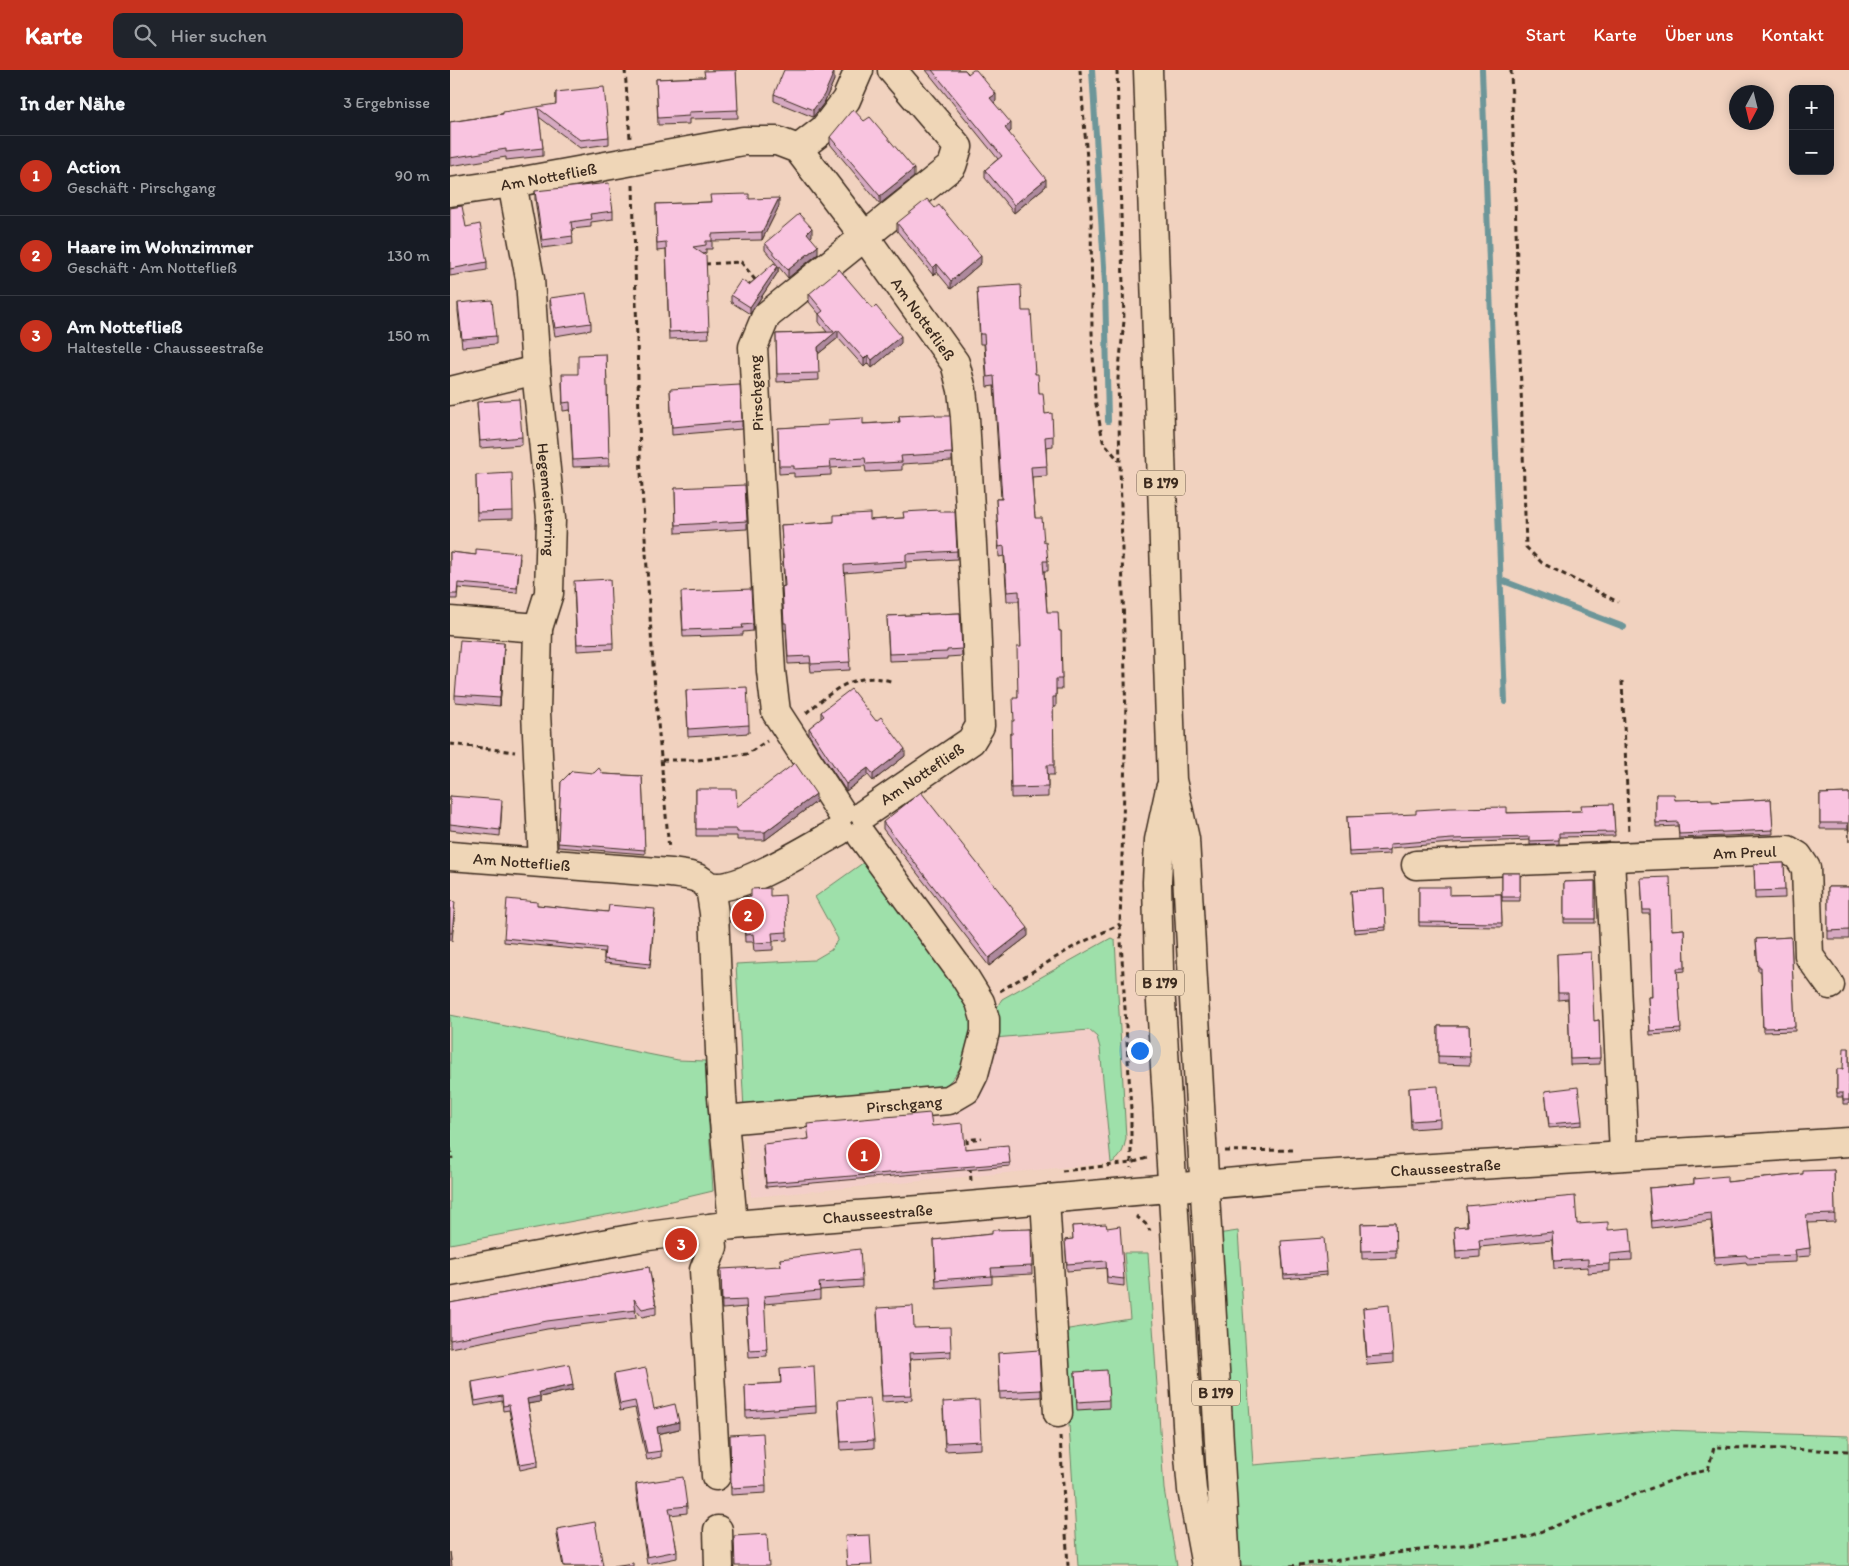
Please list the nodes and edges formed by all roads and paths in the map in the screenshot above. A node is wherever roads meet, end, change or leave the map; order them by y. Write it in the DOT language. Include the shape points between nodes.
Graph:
graph roads {
  1 [pos="625,70"];
  2 [pos="859,70"];
  3 [pos="892,70"];
  4 [pos="1080,70"];
  5 [pos="1117,70"];
  6 [pos="1148,70"];
  7 [pos="1512,70"];
  8 [pos="798,149"];
  9 [pos="632,161"];
  10 [pos="512,183"];
  11 [pos="450,192"];
  12 [pos="865,237"];
  13 [pos="701,264"];
  14 [pos="776,308"];
  15 [pos="536,370"];
  16 [pos="450,391"];
  17 [pos="1119,462"];
  18 [pos="1618,602"];
  19 [pos="450,620"];
  20 [pos="538,628"];
  21 [pos="1622,681"];
  22 [pos="450,744"];
  23 [pos="538,755"];
  24 [pos="1172,780"];
  25 [pos="851,823"];
  26 [pos="450,856"];
  27 [pos="1620,857"];
  28 [pos="543,862"];
  29 [pos="1416,866"];
  30 [pos="671,873"];
  31 [pos="710,887"];
  32 [pos="1120,924"];
  33 [pos="1830,985"];
  34 [pos="980,1002"];
  35 [pos="724,1120"];
  36 [pos="982,1138"];
  37 [pos="1849,1142"];
  38 [pos="450,1148"];
  39 [pos="1624,1154"];
  40 [pos="968,1155"];
  41 [pos="452,1159"];
  42 [pos="969,1162"];
  43 [pos="1131,1163"];
  44 [pos="971,1181"];
  45 [pos="1205,1185"];
  46 [pos="1172,1188"];
  47 [pos="1044,1199"];
  48 [pos="1134,1214"];
  49 [pos="1147,1225"];
  50 [pos="722,1226"];
  51 [pos="450,1272"];
  52 [pos="1058,1413"];
  53 [pos="1849,1451"];
  54 [pos="716,1476"];
  55 [pos="718,1530"];
  56 [pos="720,1566"];
  57 [pos="1068,1566"];
  58 [pos="1206,1566"];
  59 [pos="1226,1566"];
  60 [pos="1290,1566"];
  1 -- 9 [label="path"];
  2 -- 8 [label="street" via="846,100 824,129"];
  3 -- 12 [label="street, Pirschgang" via="958,147 952,166"];
  4 -- 17 [label="path" via="1091,210 1095,399 1103,441"];
  5 -- 17 [label="path" via="1124,321 1118,378"];
  6 -- 24 [label="street, B 179"];
  7 -- 18 [label="path" via="1526,547 1542,563"];
  8 -- 9 [label="street, Am Nottefließ" via="777,141 743,141"];
  8 -- 12 [label="street, Am Nottefließ"];
  9 -- 10 [label="street, Am Nottefließ"];
  9 -- 30 [label="path" via="640,456 653,665"];
  10 -- 11 [label="street, Am Nottefließ"];
  10 -- 15 [label="street, Hegemeisterring" via="530,279"];
  12 -- 14 [label="street, Pirschgang"];
  12 -- 25 [label="street, Am Nottefließ" via="955,364 962,390 980,726 971,741"];
  13 -- 14 [label="path" via="741,262"];
  14 -- 25 [label="street, Pirschgang" via="766,316 753,348 776,712"];
  15 -- 16 [label="street"];
  15 -- 20 [label="street, Hegemeisterring" via="551,519 549,594"];
  17 -- 32 [label="path" via="1126,721"];
  19 -- 20 [label="street"];
  20 -- 23 [label="street, Hegemeisterring"];
  21 -- 27 [label="path"];
  22 -- 23 [label="path"];
  23 -- 28 [label="street, Hegemeisterring"];
  24 -- 45 [label="street, B 179" via="1185,839"];
  24 -- 46 [label="street, B 179" via="1160,840 1157,882"];
  25 -- 31 [label="street, Am Nottefließ" via="786,861 741,882"];
  25 -- 34 [label="street, Pirschgang"];
  26 -- 28 [label="street, Am Nottefließ"];
  27 -- 29 [label="street, Am Preul"];
  27 -- 33 [label="street, Am Preul" via="1788,850 1798,856 1806,868 1809,956"];
  27 -- 39 [label="street"];
  28 -- 30 [label="street, Am Nottefließ"];
  30 -- 31 [label="street, Am Nottefließ" via="697,878"];
  31 -- 35 [label="street"];
  32 -- 34 [label="path" via="1075,946"];
  32 -- 43 [label="path"];
  34 -- 35 [label="street, Pirschgang" via="985,1032 974,1074 966,1090 949,1100"];
  35 -- 50 [label="street"];
  36 -- 40 [label="path" via="967,1140"];
  37 -- 39 [label="street, Chausseestraße"];
  38 -- 41 [label="path"];
  39 -- 45 [label="street, Chausseestraße"];
  42 -- 44 [label="path"];
  45 -- 46 [label="street, Chausseestraße"];
  45 -- 59 [label="street, B 179"];
  46 -- 47 [label="street, Chausseestraße"];
  46 -- 58 [label="street, B 179" via="1192,1490"];
  47 -- 50 [label="street, Chausseestraße"];
  47 -- 52 [label="street"];
  48 -- 49 [label="path"];
  50 -- 51 [label="street, Chausseestraße"];
  50 -- 54 [label="street" via="704,1270"];
  52 -- 57 [label="path"];
  53 -- 60 [label="path" via="1714,1447 1708,1470 1685,1475 1527,1537"];
  55 -- 56 [label="street"];
}
